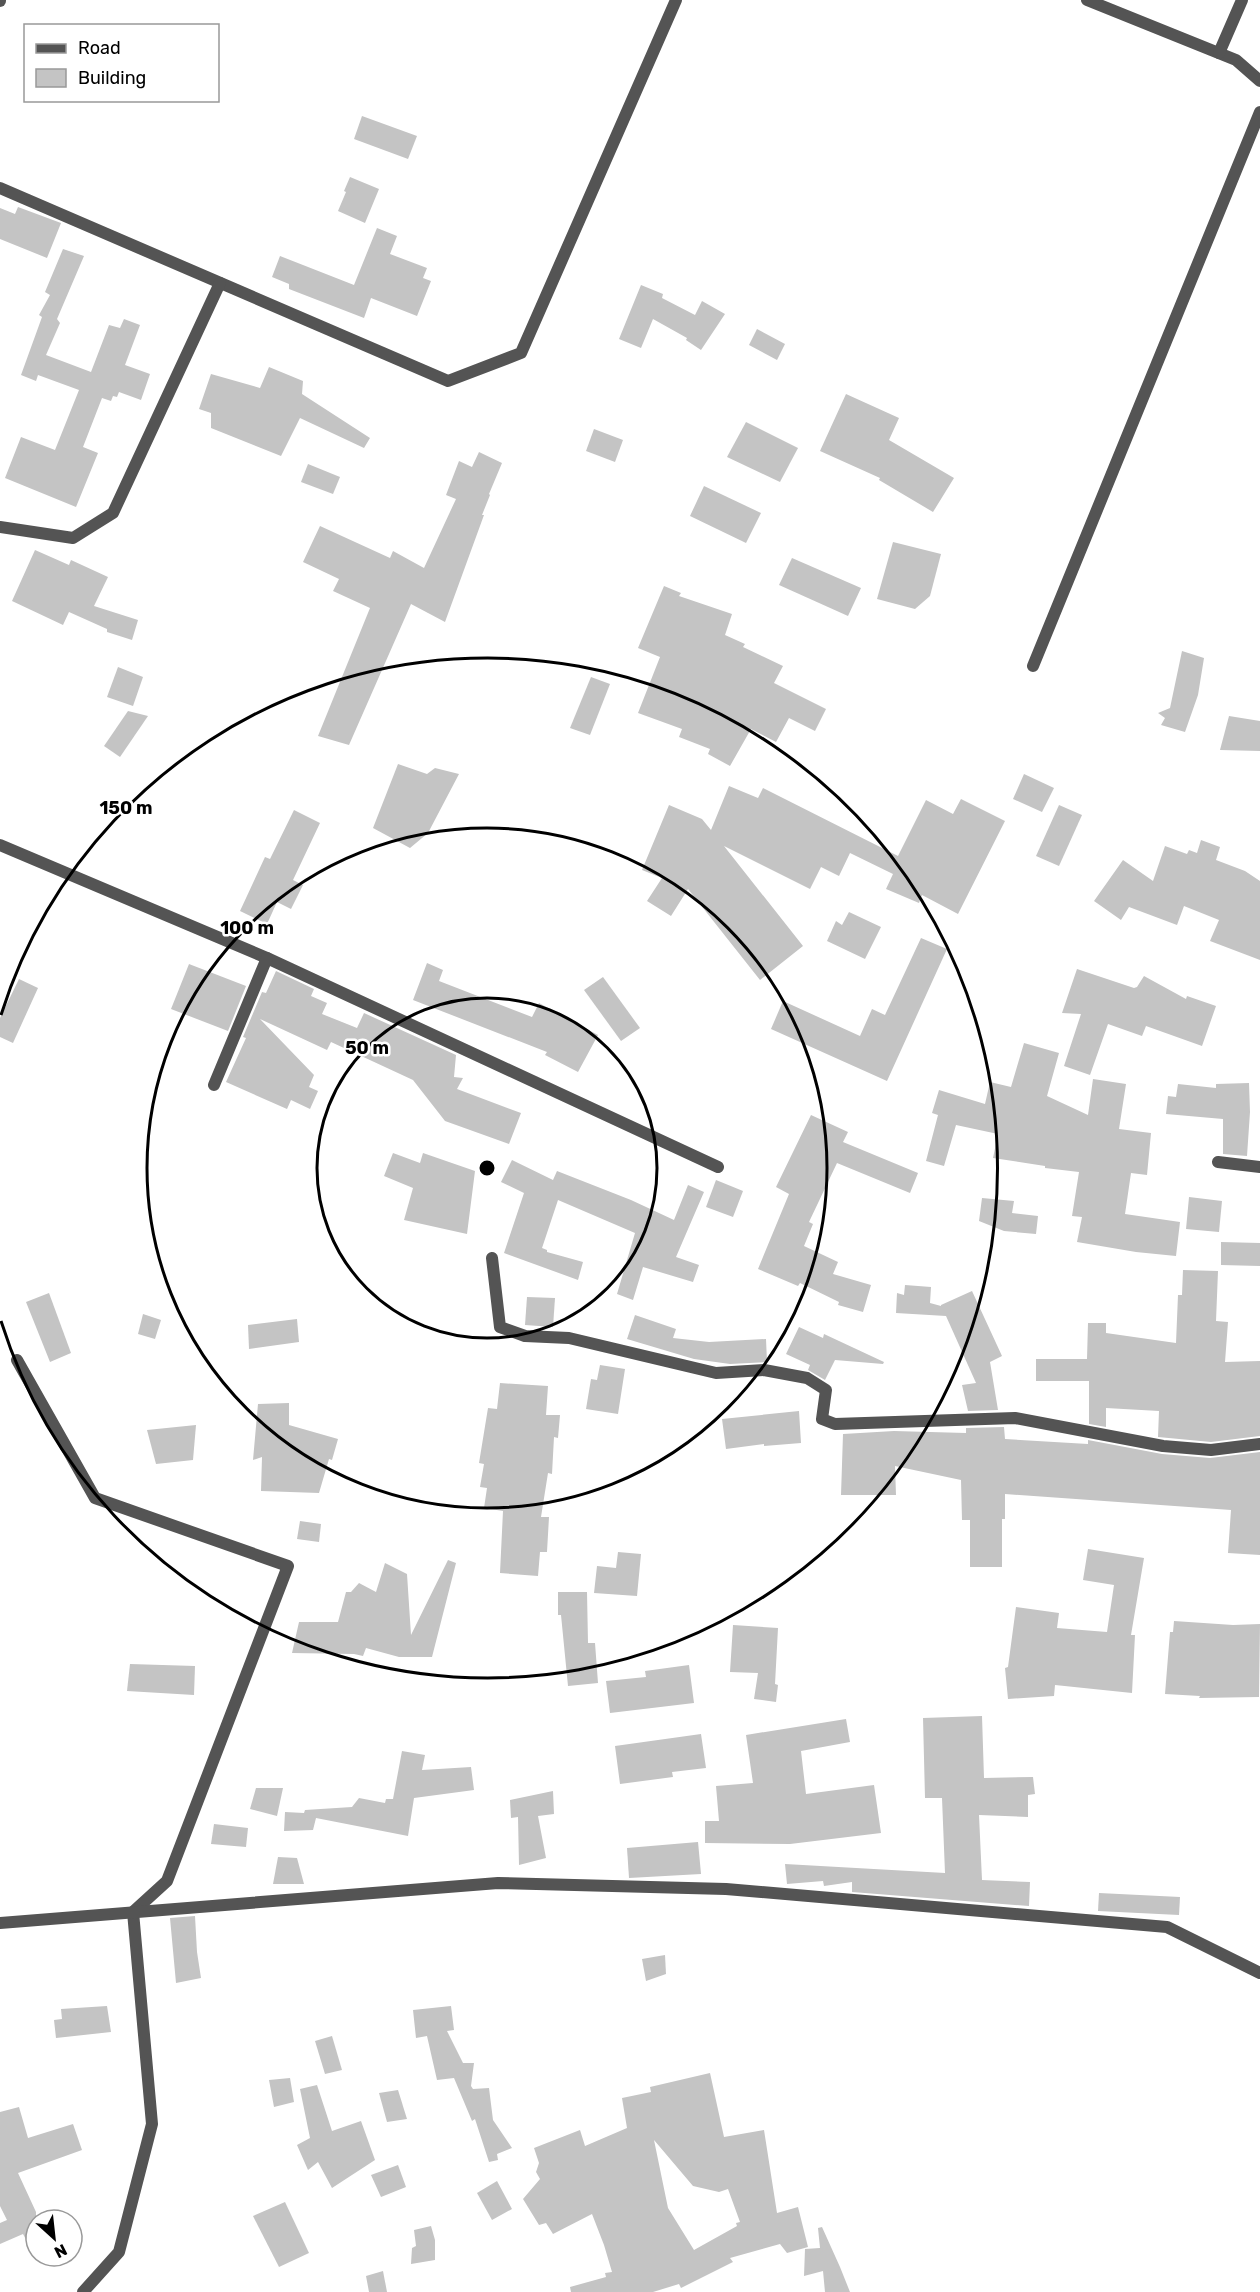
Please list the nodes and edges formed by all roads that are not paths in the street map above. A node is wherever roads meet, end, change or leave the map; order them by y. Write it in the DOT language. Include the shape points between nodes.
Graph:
graph roads {
  1 [pos="676,0"];
  2 [pos="1087,0"];
  3 [pos="1242,0"];
  4 [pos="1220,53"];
  5 [pos="1260,81"];
  6 [pos="1260,112"];
  7 [pos="0,188"];
  8 [pos="220,283"];
  9 [pos="0,527"];
  10 [pos="1033,666"];
  11 [pos="0,845"];
  12 [pos="267,958"];
  13 [pos="214,1085"];
  14 [pos="1218,1162"];
  15 [pos="718,1167"];
  16 [pos="1260,1167"];
  17 [pos="492,1258"];
  18 [pos="17,1360"];
  19 [pos="1260,1444"];
  20 [pos="134,1912"];
  21 [pos="0,1923"];
  22 [pos="1260,1973"];
  23 [pos="84,2292"];
  1 -- 8 [label="street" via="521,353 448,381"];
  2 -- 4 [label="street"];
  3 -- 4 [label="street"];
  4 -- 5 [label="street" via="1236,60"];
  6 -- 10 [label="street"];
  7 -- 8 [label="street"];
  8 -- 9 [label="street" via="113,513 73,538"];
  11 -- 12 [label="street"];
  12 -- 13 [label="street"];
  12 -- 15 [label="street"];
  14 -- 16 [label="street"];
  17 -- 19 [label="street" via="500,1327 525,1336 569,1338 716,1373 764,1370 807,1378 826,1390 822,1419 835,1424 1015,1418 1163,1446 1211,1450"];
  18 -- 20 [label="street" via="94,1498 288,1566 167,1881"];
  20 -- 21 [label="street"];
  20 -- 22 [label="street" via="498,1883 726,1889 1167,1927"];
  20 -- 23 [label="street" via="152,2124 119,2253"];
}
